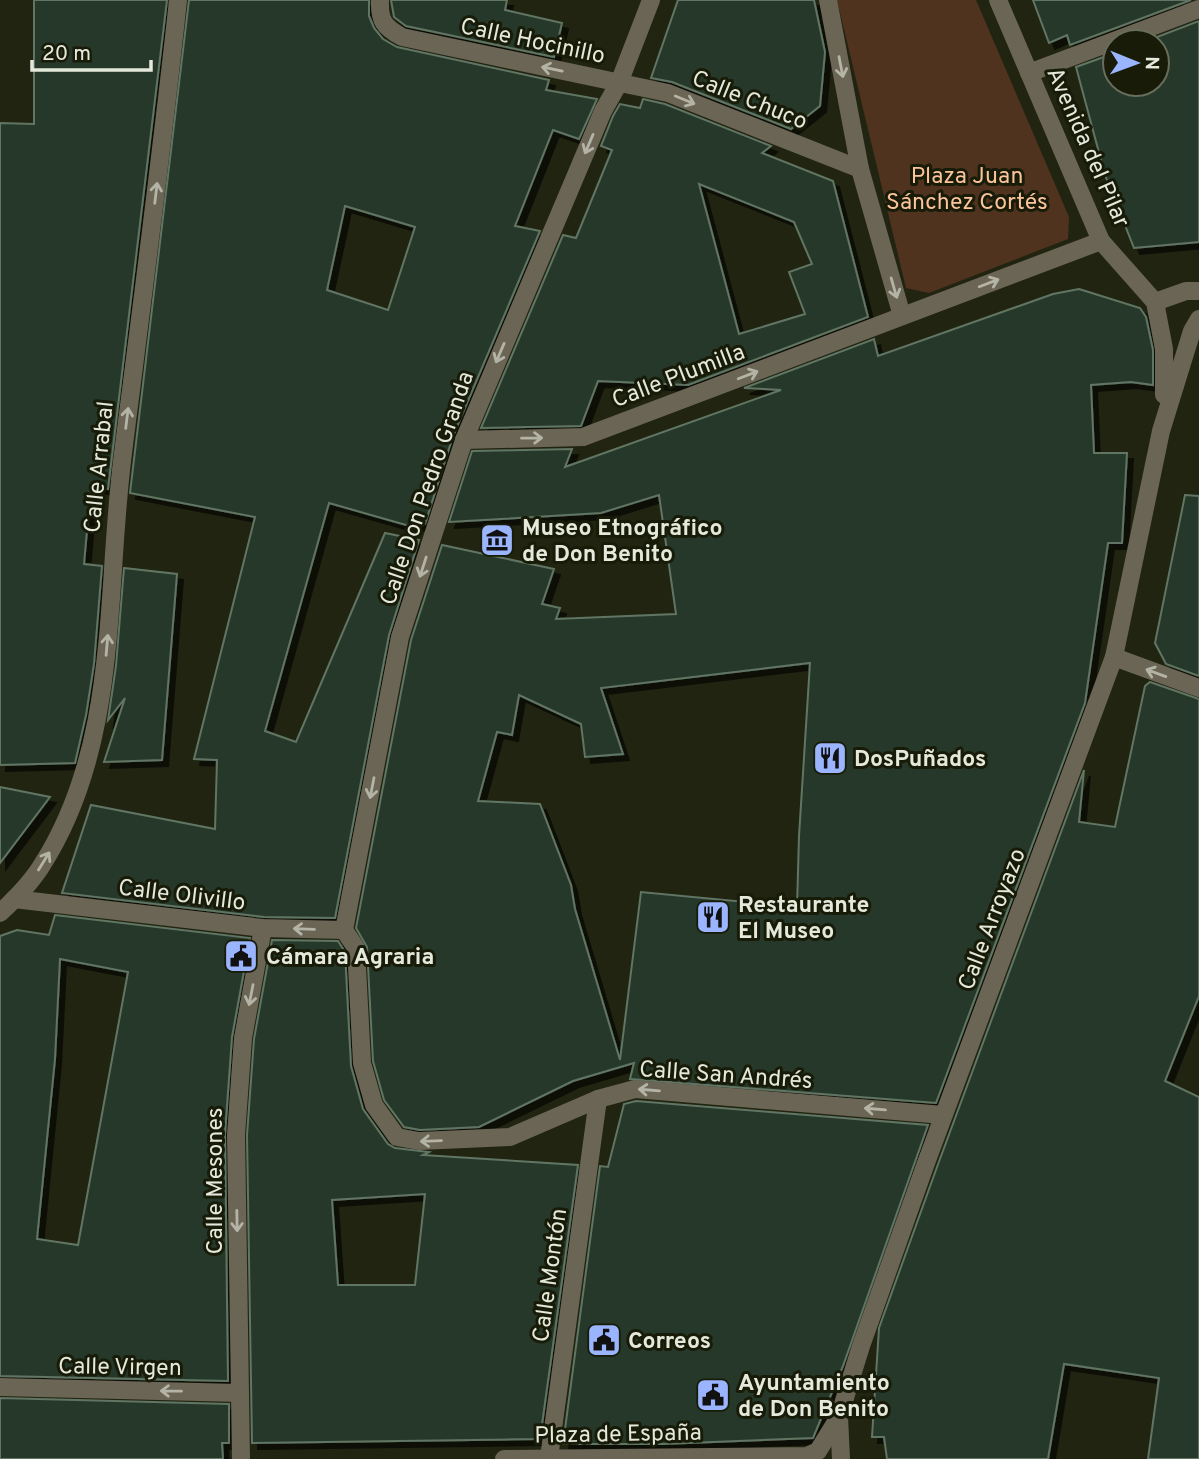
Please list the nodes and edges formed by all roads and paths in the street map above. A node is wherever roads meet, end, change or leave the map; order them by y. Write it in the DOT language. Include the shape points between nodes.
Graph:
graph roads {
  1 [pos="178,0"];
  2 [pos="380,0"];
  3 [pos="650,0"];
  4 [pos="828,0"];
  5 [pos="999,0"];
  6 [pos="1199,9"];
  7 [pos="1029,73"];
  8 [pos="619,83"];
  9 [pos="860,169"];
  10 [pos="1101,241"];
  11 [pos="1199,291"];
  12 [pos="1155,302"];
  13 [pos="902,316"];
  14 [pos="1199,319"];
  15 [pos="1161,431"];
  16 [pos="464,440"];
  17 [pos="1114,657"];
  18 [pos="1199,688"];
  19 [pos="15,899"];
  20 [pos="0,913"];
  21 [pos="263,928"];
  22 [pos="344,930"];
  23 [pos="598,1099"];
  24 [pos="943,1115"];
  25 [pos="0,1387"];
  26 [pos="239,1393"];
  27 [pos="839,1417"];
  28 [pos="813,1457"];
  29 [pos="549,1458"];
  30 [pos="241,1459"];
  31 [pos="504,1459"];
  32 [pos="841,1459"];
  19 -- 1 [label="street, Calle Arrabal, one-way" via="57,839 80,785 97,723 122,458"];
  8 -- 2 [label="street, Calle Hocinillo, one-way" via="402,37 387,29"];
  3 -- 8 [label="street, Calle Don Pedro Granda"];
  4 -- 9 [label="street, one-way"];
  5 -- 7 [label="street, Avenida del Pilar"];
  6 -- 7 [label="street"];
  7 -- 10 [label="street, Avenida del Pilar"];
  8 -- 9 [label="street, Calle Chuco, one-way" via="668,93"];
  8 -- 16 [label="street, Calle Don Pedro Granda, one-way" via="603,111"];
  9 -- 13 [label="street, one-way"];
  10 -- 12 [label="street, Avenida del Pilar"];
  13 -- 10 [label="street, Calle Plumilla, one-way"];
  11 -- 12 [label="street"];
  12 -- 15 [label="street, Calle Arroyazo" via="1164,349"];
  16 -- 13 [label="street, Calle Plumilla, one-way" via="583,437"];
  14 -- 15 [label="street, Calle Arroyazo"];
  15 -- 17 [label="street, Calle Arroyazo"];
  16 -- 22 [label="street, Calle Don Pedro Granda, one-way" via="400,637"];
  18 -- 17 [label="street, one-way"];
  17 -- 24 [label="street, Calle Arroyazo"];
  19 -- 20 [label="street, Calle Arrabal"];
  19 -- 21 [label="street, Calle Olivillo"];
  22 -- 21 [label="street, Calle Olivillo, one-way"];
  21 -- 26 [label="street, Calle Mesones, one-way" via="243,1038 236,1135"];
  23 -- 22 [label="street, Calle San Andrés, one-way" via="510,1137 419,1141 397,1137 374,1105 362,1063 356,948"];
  24 -- 23 [label="street, Calle San Andrés, one-way" via="635,1089"];
  23 -- 29 [label="street, Calle Montón"];
  24 -- 27 [label="street, Calle Arroyazo"];
  26 -- 25 [label="street, Calle Virgen, one-way"];
  26 -- 30 [label="street, Calle Mesones"];
  27 -- 28 [label="street, Plaza de España"];
  27 -- 32 [label="street"];
  28 -- 29 [label="street, Plaza de España"];
  29 -- 31 [label="street, Plaza de España"];
}
